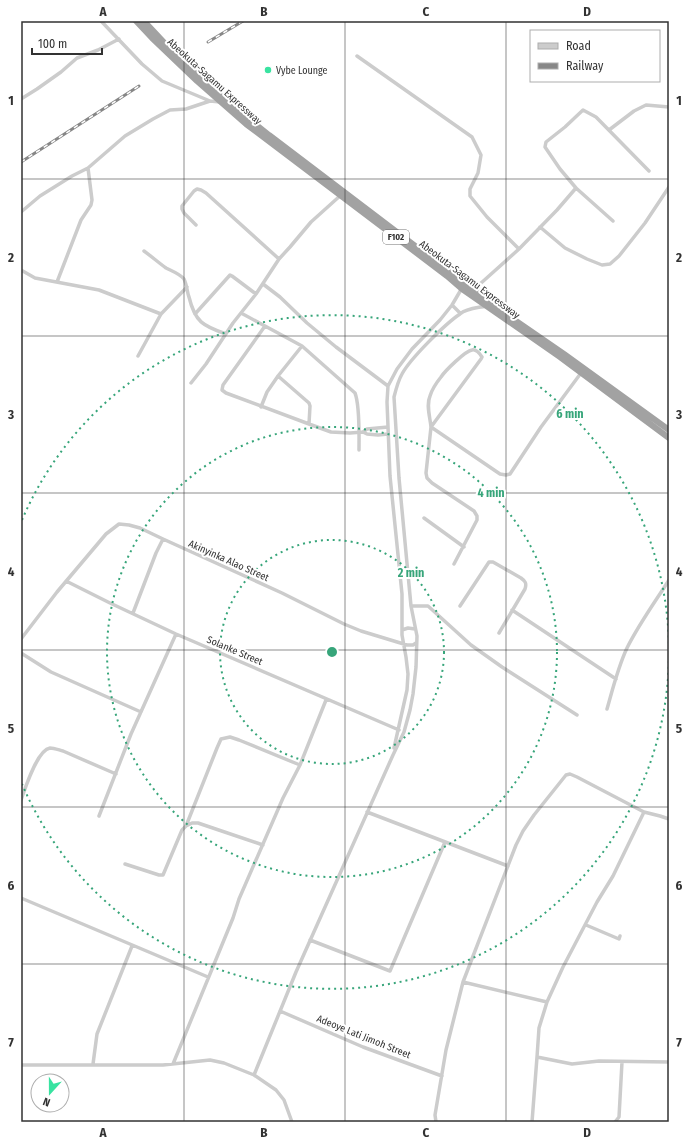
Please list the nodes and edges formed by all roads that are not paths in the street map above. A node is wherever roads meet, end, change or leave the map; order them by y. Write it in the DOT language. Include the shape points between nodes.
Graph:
graph roads {
  1 [pos="101,21"];
  2 [pos="136,21"];
  3 [pos="144,21"];
  4 [pos="119,39"];
  5 [pos="357,56"];
  6 [pos="21,99"];
  7 [pos="210,101"];
  8 [pos="222,101"];
  9 [pos="669,107"];
  10 [pos="609,130"];
  11 [pos="88,168"];
  12 [pos="649,171"];
  13 [pos="669,187"];
  14 [pos="576,188"];
  15 [pos="342,195"];
  16 [pos="21,212"];
  17 [pos="613,221"];
  18 [pos="196,225"];
  19 [pos="540,227"];
  20 [pos="519,249"];
  21 [pos="144,251"];
  22 [pos="279,259"];
  23 [pos="21,270"];
  24 [pos="57,282"];
  25 [pos="263,284"];
  26 [pos="463,285"];
  27 [pos="187,287"];
  28 [pos="477,293"];
  29 [pos="256,294"];
  30 [pos="452,305"];
  31 [pos="490,306"];
  32 [pos="241,313"];
  33 [pos="460,313"];
  34 [pos="161,314"];
  35 [pos="195,314"];
  36 [pos="440,320"];
  37 [pos="265,326"];
  38 [pos="446,326"];
  39 [pos="226,334"];
  40 [pos="302,346"];
  41 [pos="138,356"];
  42 [pos="581,373"];
  43 [pos="278,376"];
  44 [pos="191,383"];
  45 [pos="388,386"];
  46 [pos="261,407"];
  47 [pos="308,424"];
  48 [pos="388,427"];
  49 [pos="431,427"];
  50 [pos="669,430"];
  51 [pos="361,432"];
  52 [pos="388,434"];
  53 [pos="669,438"];
  54 [pos="359,450"];
  55 [pos="424,518"];
  56 [pos="163,539"];
  57 [pos="464,547"];
  58 [pos="454,564"];
  59 [pos="669,580"];
  60 [pos="66,581"];
  61 [pos="411,606"];
  62 [pos="460,606"];
  63 [pos="512,610"];
  64 [pos="133,613"];
  65 [pos="415,629"];
  66 [pos="402,630"];
  67 [pos="499,633"];
  68 [pos="176,634"];
  69 [pos="21,640"];
  70 [pos="416,643"];
  71 [pos="403,644"];
  72 [pos="21,653"];
  73 [pos="616,679"];
  74 [pos="326,700"];
  75 [pos="606,709"];
  76 [pos="140,712"];
  77 [pos="578,715"];
  78 [pos="399,730"];
  79 [pos="393,755"];
  80 [pos="300,765"];
  81 [pos="116,774"];
  82 [pos="21,800"];
  83 [pos="367,812"];
  84 [pos="644,812"];
  85 [pos="100,816"];
  86 [pos="669,819"];
  87 [pos="186,826"];
  88 [pos="445,842"];
  89 [pos="263,845"];
  90 [pos="125,864"];
  91 [pos="508,866"];
  92 [pos="21,898"];
  93 [pos="586,925"];
  94 [pos="620,936"];
  95 [pos="310,940"];
  96 [pos="132,946"];
  97 [pos="208,977"];
  98 [pos="463,982"];
  99 [pos="546,1002"];
  100 [pos="280,1011"];
  101 [pos="537,1057"];
  102 [pos="622,1062"];
  103 [pos="669,1062"];
  104 [pos="92,1064"];
  105 [pos="172,1064"];
  106 [pos="21,1065"];
  107 [pos="254,1075"];
  108 [pos="442,1076"];
  109 [pos="292,1122"];
  110 [pos="436,1122"];
  111 [pos="532,1122"];
  112 [pos="615,1122"];
  1 -- 4 [label="street"];
  2 -- 8 [label="highway, Abeokuta-Sagamu Expressway / F102" via="170,56"];
  3 -- 8 [label="highway, Abeokuta-Sagamu Expressway / F102"];
  4 -- 6 [label="street" via="77,58"];
  4 -- 7 [label="street" via="162,81"];
  5 -- 20 [label="street" via="472,137 480,155 478,173 470,189 470,196"];
  7 -- 8 [label="street"];
  7 -- 11 [label="street" via="186,109 170,110 153,119 125,136"];
  8 -- 15 [label="highway, Abeokuta-Sagamu Expressway / F102" via="266,140"];
  8 -- 26 [label="highway, Abeokuta-Sagamu Expressway / F102"];
  9 -- 10 [label="street" via="646,105"];
  10 -- 12 [label="street"];
  10 -- 14 [label="street" via="596,117 583,110 546,142 545,146"];
  11 -- 16 [label="street" via="40,196"];
  11 -- 24 [label="street" via="91,205 81,220"];
  13 -- 19 [label="street" via="645,223 610,264 602,265 565,248"];
  14 -- 17 [label="street"];
  14 -- 19 [label="street"];
  15 -- 22 [label="street" via="311,222"];
  15 -- 26 [label="highway, Abeokuta-Sagamu Expressway / F102" via="447,276"];
  18 -- 22 [label="street" via="184,213 182,206 197,189 206,192"];
  19 -- 20 [label="street"];
  20 -- 28 [label="street" via="480,284"];
  21 -- 27 [label="street" via="180,275"];
  22 -- 25 [label="street"];
  23 -- 24 [label="street" via="35,278"];
  24 -- 34 [label="street" via="99,290"];
  25 -- 29 [label="street"];
  25 -- 45 [label="street" via="336,347"];
  26 -- 28 [label="highway, Abeokuta-Sagamu Expressway / F102"];
  26 -- 30 [label="street"];
  26 -- 31 [label="highway, Abeokuta-Sagamu Expressway / F102"];
  27 -- 34 [label="street"];
  27 -- 35 [label="street"];
  28 -- 31 [label="highway, Abeokuta-Sagamu Expressway / F102"];
  29 -- 32 [label="street"];
  29 -- 35 [label="street" via="230,275"];
  30 -- 33 [label="street"];
  30 -- 36 [label="street"];
  31 -- 33 [label="street"];
  31 -- 42 [label="highway, Abeokuta-Sagamu Expressway / F102"];
  31 -- 50 [label="highway, Abeokuta-Sagamu Expressway / F102" via="564,354"];
  32 -- 37 [label="street"];
  32 -- 39 [label="street"];
  33 -- 38 [label="street"];
  34 -- 41 [label="street"];
  35 -- 39 [label="street" via="200,323"];
  36 -- 38 [label="street"];
  36 -- 45 [label="street" via="412,349"];
  37 -- 40 [label="street"];
  37 -- 46 [label="street" via="222,390"];
  38 -- 61 [label="street" via="417,354 403,373 394,398"];
  39 -- 44 [label="street"];
  40 -- 43 [label="street"];
  40 -- 51 [label="street" via="355,393"];
  42 -- 49 [label="street" via="510,474 500,474"];
  42 -- 53 [label="highway, Abeokuta-Sagamu Expressway / F102"];
  43 -- 46 [label="street"];
  43 -- 47 [label="street" via="310,406"];
  45 -- 48 [label="street"];
  46 -- 47 [label="street"];
  47 -- 51 [label="street" via="331,432"];
  48 -- 51 [label="street"];
  48 -- 52 [label="street"];
  49 -- 49 [label="street" via="481,359 480,354 472,350 463,355 437,382 428,404"];
  49 -- 57 [label="street" via="427,478 474,511 477,516 478,520"];
  51 -- 52 [label="street" via="372,435"];
  51 -- 54 [label="street"];
  52 -- 66 [label="street" via="402,594"];
  55 -- 57 [label="street"];
  56 -- 60 [label="street, Akinyinka Alao Street" via="129,524 119,524 106,534"];
  56 -- 64 [label="street"];
  56 -- 71 [label="street, Akinyinka Alao Street" via="344,624"];
  57 -- 58 [label="street"];
  59 -- 73 [label="street" via="626,649"];
  60 -- 64 [label="street, Solanke Street"];
  60 -- 69 [label="street, Akinyinka Alao Street"];
  61 -- 65 [label="street"];
  61 -- 77 [label="street" via="428,606 471,645"];
  62 -- 63 [label="street" via="486,565 493,562 525,581 525,588"];
  63 -- 67 [label="street"];
  63 -- 73 [label="street"];
  64 -- 68 [label="street, Solanke Street"];
  65 -- 66 [label="street"];
  65 -- 70 [label="street"];
  66 -- 71 [label="street"];
  68 -- 74 [label="street, Solanke Street"];
  68 -- 76 [label="street"];
  70 -- 71 [label="street, Akinyinka Alao Street" via="410,646"];
  70 -- 79 [label="street" via="414,694 404,732"];
  71 -- 78 [label="street" via="408,674"];
  72 -- 76 [label="street" via="51,672"];
  73 -- 75 [label="street"];
  74 -- 78 [label="street, Solanke Street"];
  74 -- 80 [label="street"];
  76 -- 81 [label="street"];
  78 -- 79 [label="street"];
  79 -- 83 [label="street"];
  80 -- 87 [label="street" via="239,740 230,737 222,739 216,748"];
  80 -- 89 [label="street"];
  81 -- 82 [label="street" via="49,748 36,763"];
  81 -- 85 [label="street"];
  83 -- 88 [label="street"];
  83 -- 95 [label="street"];
  84 -- 86 [label="street"];
  84 -- 91 [label="street" via="577,777 566,775 523,831"];
  84 -- 93 [label="street"];
  87 -- 89 [label="street" via="198,823"];
  87 -- 90 [label="street" via="163,875"];
  88 -- 91 [label="street"];
  88 -- 95 [label="street" via="390,971"];
  89 -- 97 [label="street"];
  91 -- 98 [label="street"];
  92 -- 96 [label="street"];
  93 -- 94 [label="street" via="619,939"];
  93 -- 99 [label="street"];
  95 -- 100 [label="street"];
  96 -- 97 [label="street"];
  96 -- 104 [label="street" via="97,1034"];
  97 -- 105 [label="street"];
  98 -- 99 [label="street"];
  98 -- 108 [label="street"];
  99 -- 101 [label="street" via="539,1028"];
  100 -- 107 [label="street"];
  100 -- 108 [label="street, Adeoye Lati Jimoh Street" via="363,1047"];
  101 -- 102 [label="street" via="572,1064"];
  101 -- 111 [label="street"];
  102 -- 103 [label="street"];
  102 -- 112 [label="street" via="619,1117"];
  104 -- 105 [label="street"];
  104 -- 106 [label="street"];
  105 -- 107 [label="street" via="210,1060"];
  107 -- 109 [label="street" via="276,1090 284,1100"];
  108 -- 110 [label="street"];
}
